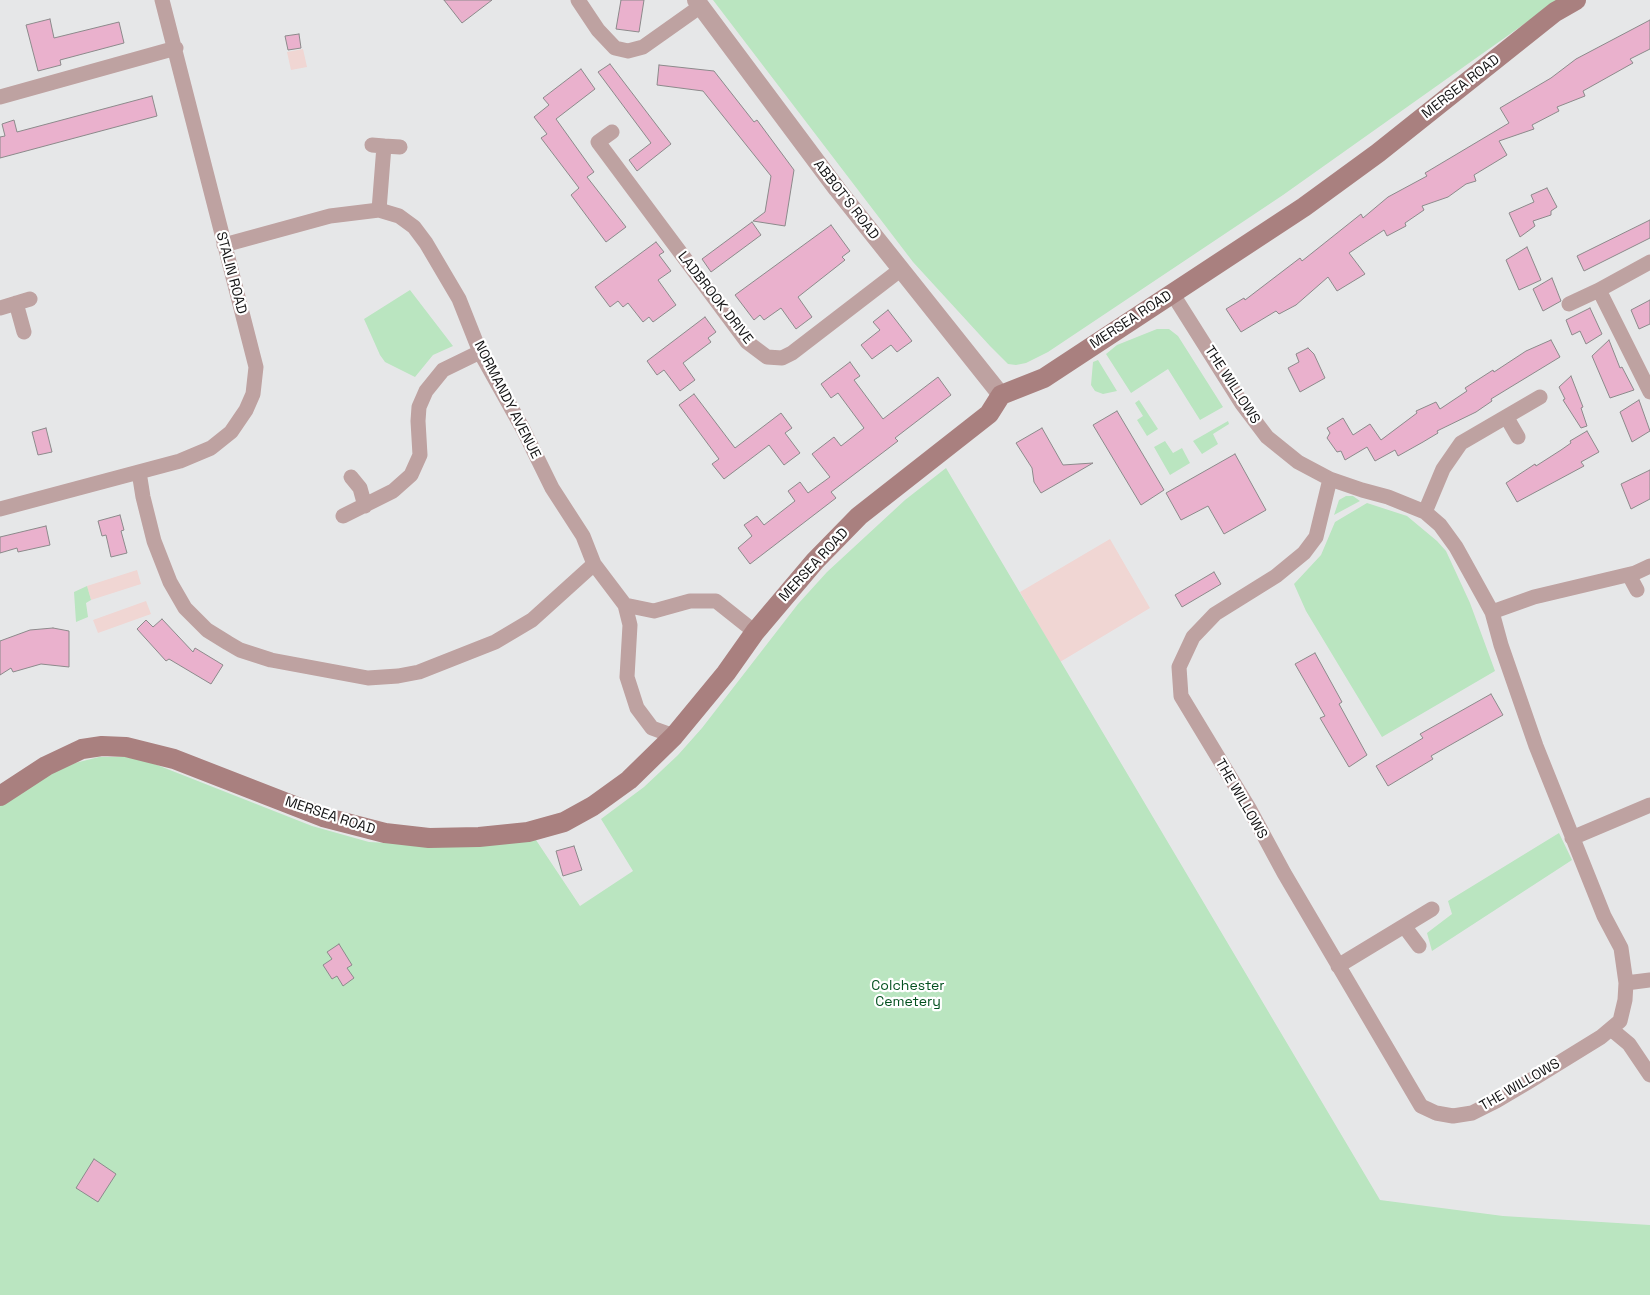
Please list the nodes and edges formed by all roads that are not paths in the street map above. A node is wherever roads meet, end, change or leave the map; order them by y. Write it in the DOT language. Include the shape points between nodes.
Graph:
graph roads {
  1 [pos="162,0"];
  2 [pos="578,0"];
  3 [pos="1576,0"];
  4 [pos="698,3"];
  5 [pos="176,48"];
  6 [pos="0,97"];
  7 [pos="612,132"];
  8 [pos="400,147"];
  9 [pos="379,210"];
  10 [pos="224,245"];
  11 [pos="1650,262"];
  12 [pos="900,270"];
  13 [pos="1598,290"];
  14 [pos="1172,293"];
  15 [pos="1569,304"];
  16 [pos="0,308"];
  17 [pos="24,332"];
  18 [pos="480,352"];
  19 [pos="1650,392"];
  20 [pos="1001,395"];
  21 [pos="1540,397"];
  22 [pos="1506,418"];
  23 [pos="1518,437"];
  24 [pos="139,472"];
  25 [pos="351,477"];
  26 [pos="1330,478"];
  27 [pos="365,506"];
  28 [pos="0,509"];
  29 [pos="1425,512"];
  30 [pos="344,516"];
  31 [pos="594,564"];
  32 [pos="1650,566"];
  33 [pos="1629,575"];
  34 [pos="1637,590"];
  35 [pos="625,605"];
  36 [pos="1492,612"];
  37 [pos="755,632"];
  38 [pos="674,736"];
  39 [pos="0,796"];
  40 [pos="1650,805"];
  41 [pos="1572,838"];
  42 [pos="1432,909"];
  43 [pos="1404,926"];
  44 [pos="1419,946"];
  45 [pos="1338,966"];
  46 [pos="1650,980"];
  47 [pos="1626,983"];
  48 [pos="1611,1030"];
  49 [pos="1650,1075"];
  1 -- 5 [label="street, STALIN ROAD"];
  2 -- 4 [label="street" via="615,48 628,51 643,47"];
  3 -- 14 [label="main road, MERSEA ROAD" via="1555,12 1378,153 1304,207"];
  4 -- 12 [label="street, ABBOT'S ROAD"];
  5 -- 6 [label="street"];
  5 -- 10 [label="street, STALIN ROAD"];
  7 -- 12 [label="street, LADBROOK DRIVE" via="598,142 747,342 767,357 782,358 792,353"];
  8 -- 9 [label="street" via="378,146"];
  9 -- 10 [label="street, NORMANDY AVENUE" via="330,216"];
  9 -- 18 [label="street, NORMANDY AVENUE" via="399,216 414,227 426,243 459,298"];
  10 -- 24 [label="street, STALIN ROAD" via="256,368 253,394 231,432 211,448"];
  11 -- 13 [label="street"];
  12 -- 20 [label="street, ABBOT'S ROAD"];
  13 -- 15 [label="street"];
  13 -- 19 [label="street"];
  14 -- 20 [label="main road, MERSEA ROAD" via="1044,378"];
  14 -- 26 [label="street, THE WILLOWS" via="1242,404 1267,437 1298,462"];
  16 -- 17 [label="street" via="23,301"];
  18 -- 27 [label="street" via="442,370 434,380 419,407 420,455 411,476 393,492"];
  18 -- 31 [label="street, NORMANDY AVENUE" via="552,488 583,536"];
  20 -- 37 [label="main road, MERSEA ROAD" via="990,414 859,516 798,579"];
  21 -- 22 [label="street"];
  22 -- 23 [label="street"];
  22 -- 29 [label="street" via="1461,443 1443,469"];
  24 -- 28 [label="street, STALIN ROAD"];
  24 -- 31 [label="street" via="154,541 170,582 185,608 207,630 240,650 278,661 368,678 419,672 495,642 532,620"];
  25 -- 27 [label="street" via="360,488"];
  26 -- 29 [label="street, THE WILLOWS"];
  26 -- 45 [label="street, THE WILLOWS" via="1316,537 1304,554 1276,576 1214,614 1193,637 1180,667 1181,696"];
  27 -- 30 [label="street"];
  29 -- 36 [label="street, THE WILLOWS" via="1440,524 1456,547"];
  31 -- 35 [label="street, NORMANDY AVENUE"];
  32 -- 33 [label="street"];
  33 -- 34 [label="street"];
  33 -- 36 [label="street" via="1534,597"];
  35 -- 37 [label="street" via="654,611 690,601 716,601"];
  35 -- 38 [label="street, NORMANDY AVENUE" via="630,625 627,677 637,708 652,728"];
  36 -- 41 [label="street, THE WILLOWS" via="1536,746"];
  37 -- 38 [label="main road, MERSEA ROAD"];
  38 -- 39 [label="main road, MERSEA ROAD" via="628,780 582,813 564,822 502,836 428,838 377,831 323,816 174,759 126,747 82,749 46,766"];
  40 -- 41 [label="street"];
  41 -- 47 [label="street, THE WILLOWS" via="1604,916 1622,948"];
  42 -- 43 [label="street"];
  43 -- 44 [label="street"];
  43 -- 45 [label="street"];
  45 -- 48 [label="street, THE WILLOWS" via="1406,1084 1421,1106 1436,1113 1454,1116 1472,1113"];
  46 -- 47 [label="street"];
  47 -- 48 [label="street, THE WILLOWS" via="1620,1021"];
  48 -- 49 [label="street" via="1629,1044"];
}
